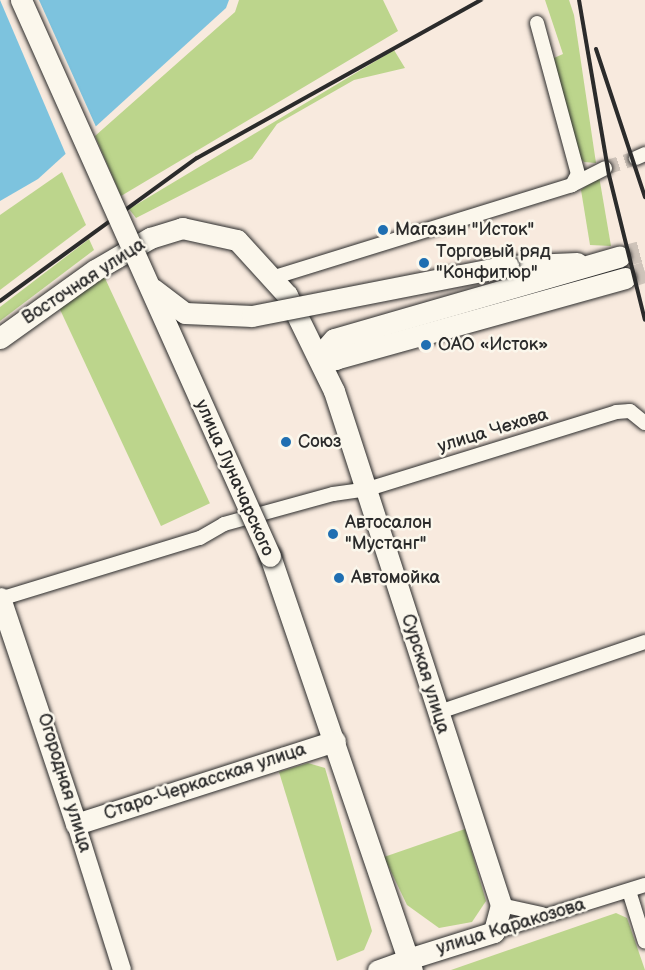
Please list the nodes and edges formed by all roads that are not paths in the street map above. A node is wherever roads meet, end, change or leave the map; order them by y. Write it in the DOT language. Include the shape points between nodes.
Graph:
graph roads {
  1 [pos="21,0"];
  2 [pos="537,23"];
  3 [pos="605,168"];
  4 [pos="572,185"];
  5 [pos="596,264"];
  6 [pos="275,277"];
  7 [pos="146,279"];
  8 [pos="307,332"];
  9 [pos="0,338"];
  10 [pos="334,339"];
  11 [pos="357,352"];
  12 [pos="320,355"];
  13 [pos="334,391"];
  14 [pos="645,423"];
  15 [pos="368,489"];
  16 [pos="0,599"];
  17 [pos="645,642"];
  18 [pos="436,713"];
  19 [pos="334,741"];
  20 [pos="76,824"];
  21 [pos="645,885"];
  22 [pos="628,891"];
  23 [pos="501,905"];
  24 [pos="547,914"];
  25 [pos="494,932"];
  26 [pos="645,942"];
  27 [pos="410,965"];
  28 [pos="123,970"];
  29 [pos="377,970"];
  1 -- 7 [label="main road, улица Луначарского, bridge"];
  2 -- 4 [label="street" via="578,174"];
  3 -- 4 [label="street"];
  4 -- 6 [label="street"];
  5 -- 7 [label="main road, bridge" via="508,266 252,315 210,317 162,300"];
  5 -- 10 [label="main road"];
  5 -- 11 [label="main road" via="622,267"];
  6 -- 8 [label="main road, Восточная улица"];
  6 -- 9 [label="main road, Восточная улица" via="237,240 182,228 150,238 95,270"];
  7 -- 19 [label="main road, улица Луначарского, bridge" via="270,556"];
  8 -- 10 [label="main road"];
  8 -- 12 [label="main road, Восточная улица"];
  10 -- 12 [label="main road"];
  11 -- 12 [label="main road" via="335,359"];
  11 -- 13 [label="main road" via="339,373"];
  12 -- 13 [label="main road, Восточная улица"];
  13 -- 15 [label="main road, Сурская улица"];
  14 -- 15 [label="street, улица Чехова" via="630,411"];
  15 -- 16 [label="street, улица Чехова" via="268,511 200,538"];
  15 -- 18 [label="main road, Сурская улица"];
  16 -- 20 [label="main road, Огородная улица"];
  17 -- 18 [label="street"];
  18 -- 23 [label="main road, Сурская улица"];
  19 -- 20 [label="main road, Старо-Черкасская улица"];
  19 -- 27 [label="main road, улица Луначарского"];
  20 -- 28 [label="main road, Огородная улица"];
  21 -- 22 [label="street, улица Каракозова"];
  22 -- 24 [label="street, улица Каракозова"];
  22 -- 26 [label="street"];
  23 -- 24 [label="street"];
  23 -- 25 [label="main road"];
  24 -- 25 [label="street, улица Каракозова"];
  25 -- 27 [label="main road, улица Каракозова"];
  27 -- 29 [label="main road, улица Каракозова"];
}
